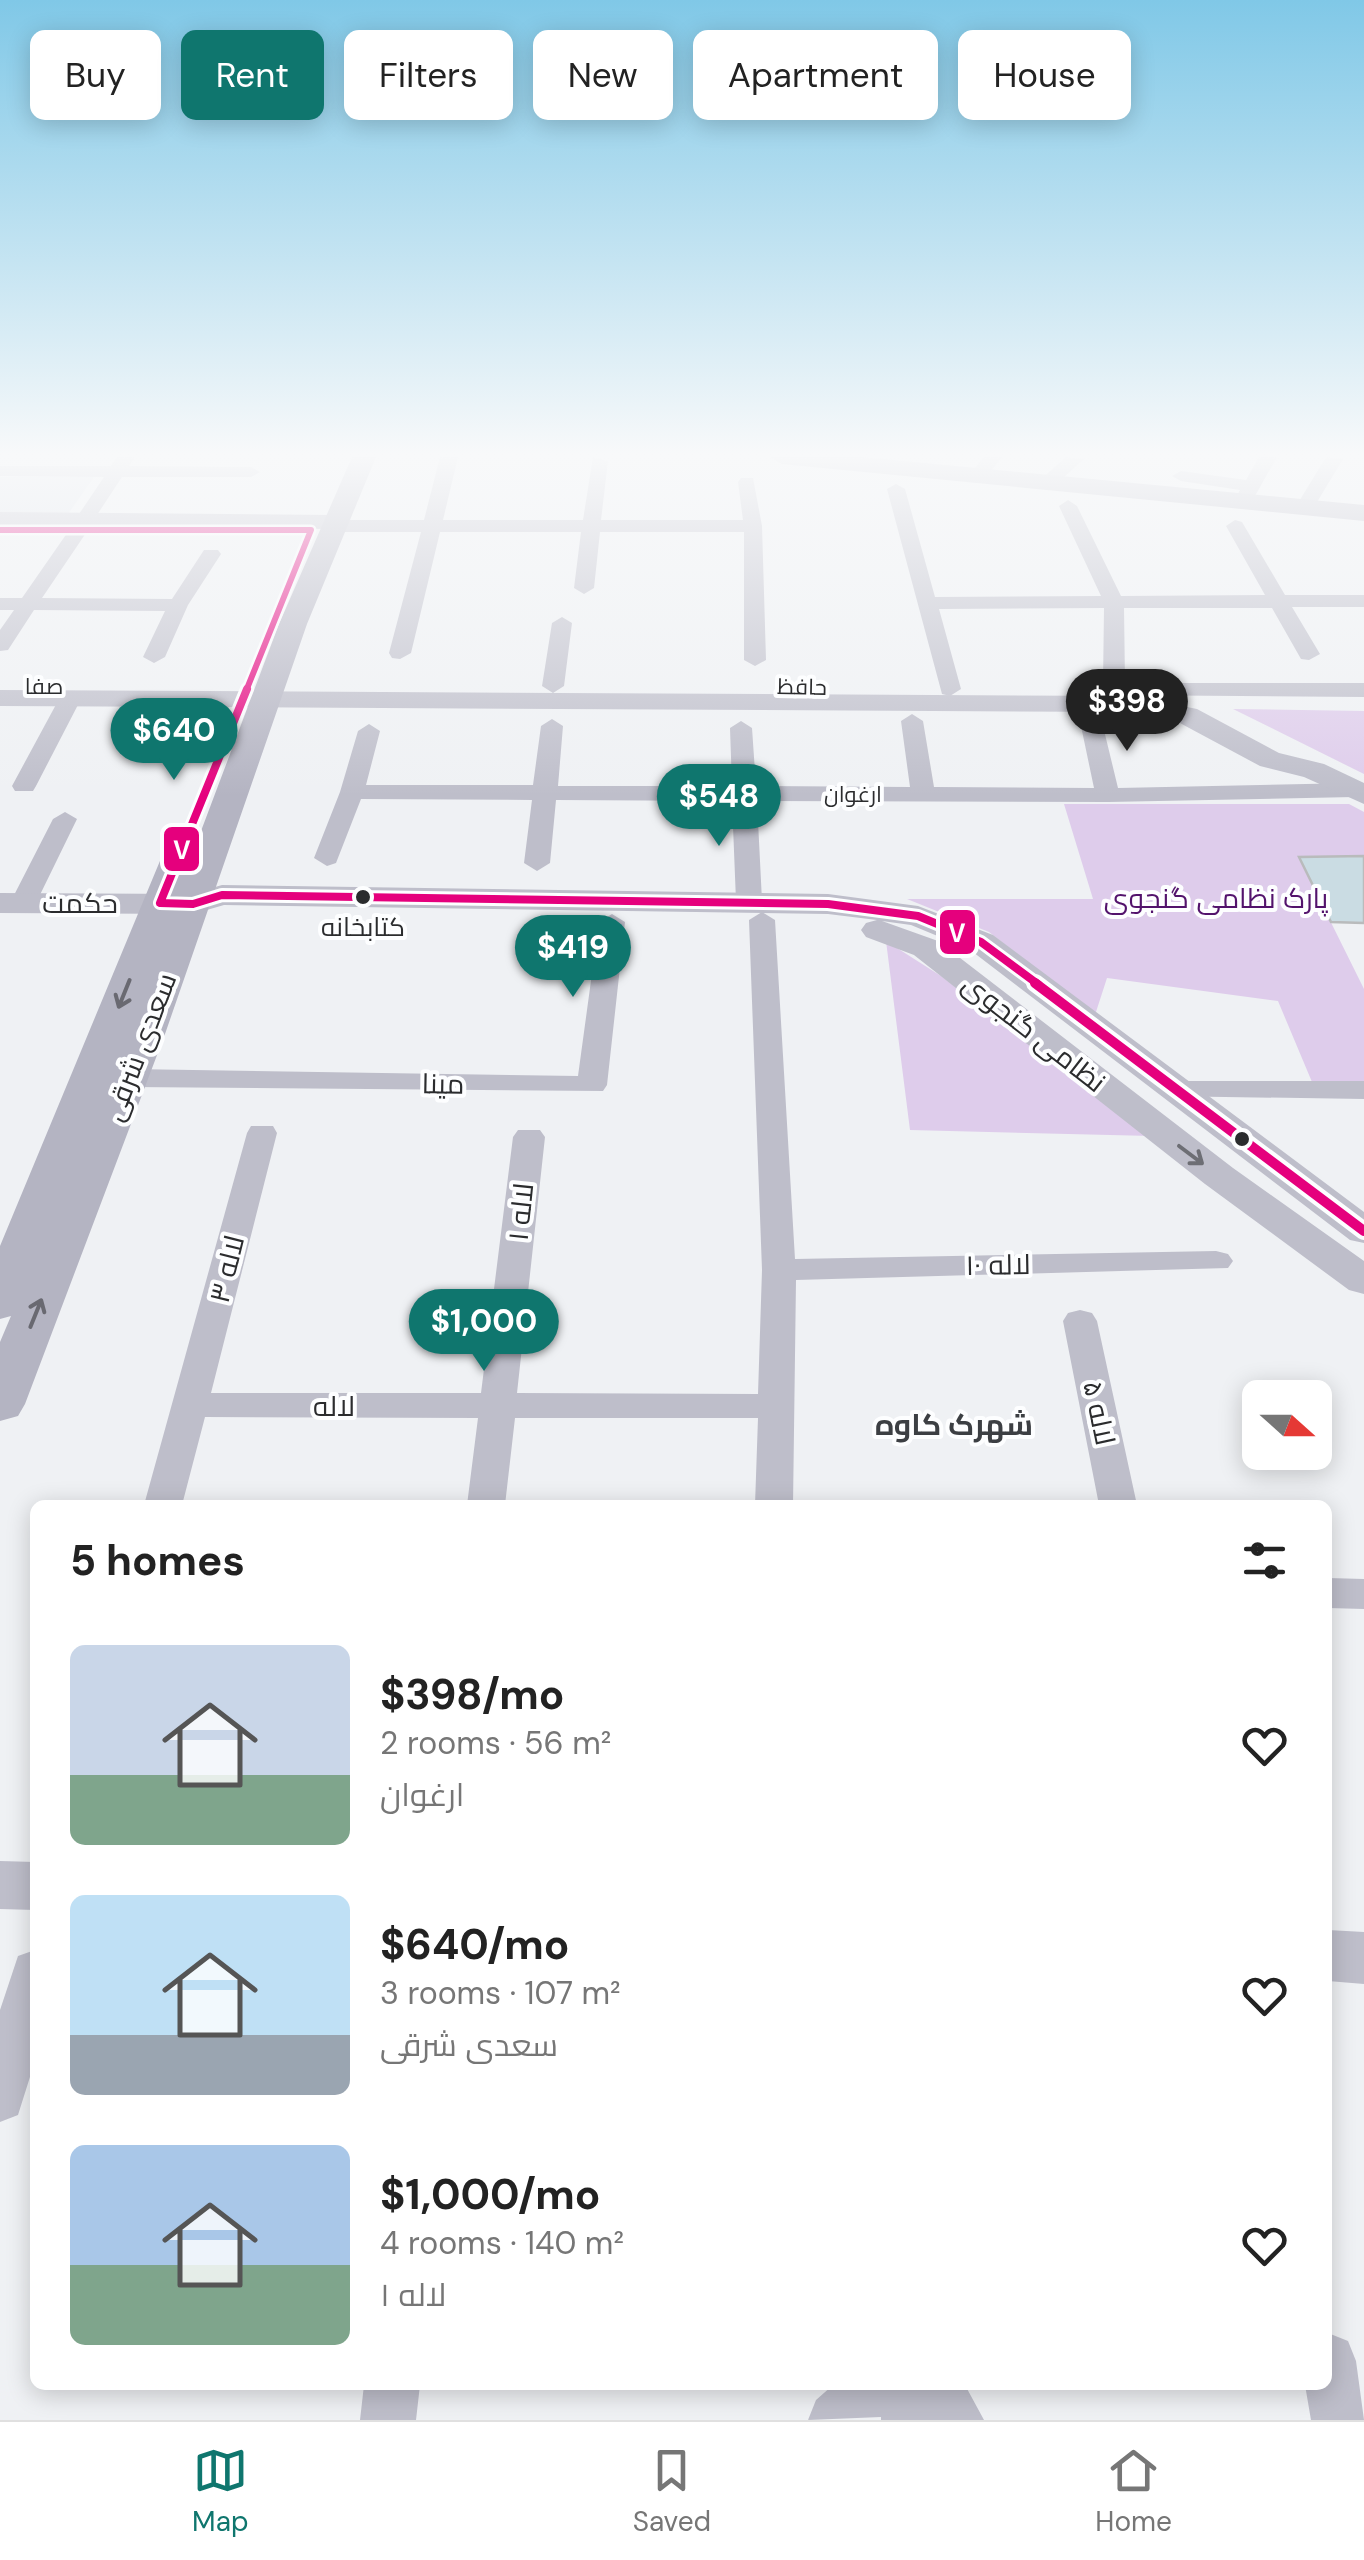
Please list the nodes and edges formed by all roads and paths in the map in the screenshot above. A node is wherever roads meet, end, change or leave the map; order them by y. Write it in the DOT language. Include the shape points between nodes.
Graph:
graph roads {
  1 [pos="53,570"];
  2 [pos="201,570"];
  3 [pos="306,570"];
  4 [pos="422,570"];
  5 [pos="587,570"];
  6 [pos="754,570"];
  7 [pos="919,570"];
  8 [pos="1099,570"];
  9 [pos="1267,570"];
  10 [pos="584,588"];
  11 [pos="1278,601"];
  12 [pos="1364,601"];
  13 [pos="1114,602"];
  14 [pos="929,603"];
  15 [pos="0,604"];
  16 [pos="31,604"];
  17 [pos="178,605"];
  18 [pos="562,623"];
  19 [pos="0,645"];
  20 [pos="400,653"];
  21 [pos="1309,654"];
  22 [pos="154,657"];
  23 [pos="755,660"];
  24 [pos="0,686"];
  25 [pos="553,686"];
  26 [pos="1117,687"];
  27 [pos="1364,690"];
  28 [pos="255,693"];
  29 [pos="955,696"];
  30 [pos="0,698"];
  31 [pos="70,699"];
  32 [pos="912,720"];
  33 [pos="552,726"];
  34 [pos="1092,726"];
  35 [pos="741,728"];
  36 [pos="369,732"];
  37 [pos="1314,770"];
  38 [pos="24,786"];
  39 [pos="352,792"];
  40 [pos="1359,792"];
  41 [pos="544,793"];
  42 [pos="744,794"];
  43 [pos="924,794"];
  44 [pos="1108,795"];
  45 [pos="65,819"];
  46 [pos="327,858"];
  47 [pos="537,863"];
  48 [pos="12,903"];
  49 [pos="176,904"];
  50 [pos="756,911"];
  51 [pos="612,922"];
  52 [pos="130,1078"];
  53 [pos="1173,1090"];
  54 [pos="1364,1090"];
  55 [pos="1129,1108"];
  56 [pos="262,1133"];
  57 [pos="529,1136"];
  58 [pos="1364,1231"];
  59 [pos="12,1244"];
  60 [pos="1216,1261"];
  61 [pos="779,1270"];
  62 [pos="1364,1281"];
  63 [pos="0,1304"];
  64 [pos="1080,1321"];
  65 [pos="0,1404"];
  66 [pos="193,1405"];
  67 [pos="776,1406"];
  68 [pos="499,1407"];
  69 [pos="164,1500"];
  70 [pos="487,1500"];
  71 [pos="774,1500"];
  72 [pos="1117,1500"];
  73 [pos="1332,1594"];
  74 [pos="1364,1594"];
  75 [pos="0,1885"];
  76 [pos="30,1886"];
  77 [pos="1332,1956"];
  78 [pos="1364,1958"];
  79 [pos="30,1989"];
  80 [pos="0,2099"];
  81 [pos="1332,2382"];
  82 [pos="391,2390"];
  83 [pos="869,2390"];
  84 [pos="909,2390"];
  85 [pos="935,2390"];
  86 [pos="388,2420"];
  87 [pos="836,2420"];
  88 [pos="909,2420"];
  89 [pos="956,2420"];
  90 [pos="1339,2420"];
  1 -- 16 [label="street"];
  2 -- 17 [label="street"];
  3 -- 28 [label="main road, سعدی شرقی"];
  4 -- 20 [label="street"];
  5 -- 10 [label="street"];
  6 -- 23 [label="street"];
  7 -- 14 [label="street"];
  8 -- 13 [label="street"];
  9 -- 11 [label="street"];
  11 -- 12 [label="street"];
  11 -- 13 [label="street"];
  11 -- 21 [label="street"];
  13 -- 14 [label="street"];
  13 -- 26 [label="street"];
  14 -- 29 [label="street"];
  15 -- 16 [label="street"];
  16 -- 17 [label="street"];
  16 -- 19 [label="street"];
  17 -- 22 [label="street"];
  18 -- 25 [label="street"];
  24 -- 28 [label="street, صفا"];
  25 -- 28 [label="street, حافظ"];
  25 -- 29 [label="street, حافظ"];
  26 -- 27 [label="street"];
  26 -- 29 [label="street, حافظ"];
  26 -- 37 [label="street, حافظ" via="1237,719 1298,751"];
  28 -- 29 [label="street, حافظ"];
  28 -- 31 [label="street, صفا"];
  28 -- 49 [label="main road, سعدی شرقی"];
  29 -- 37 [label="street, حافظ" via="1132,704 1187,715 1270,760"];
  30 -- 31 [label="street, صفا"];
  31 -- 38 [label="street"];
  32 -- 43 [label="street"];
  33 -- 41 [label="street"];
  34 -- 44 [label="street"];
  35 -- 42 [label="street"];
  36 -- 39 [label="street"];
  37 -- 40 [label="street, حافظ"];
  39 -- 41 [label="street, ارغوان"];
  39 -- 46 [label="street"];
  40 -- 44 [label="street, ارغوان"];
  41 -- 42 [label="street, ارغوان"];
  41 -- 47 [label="street"];
  42 -- 43 [label="street, ارغوان"];
  42 -- 50 [label="street"];
  43 -- 44 [label="street, ارغوان"];
  45 -- 48 [label="street"];
  48 -- 49 [label="street, حکمت"];
  49 -- 50 [label="street, نظامی گنجوی" via="222,895"];
  49 -- 51 [label="street, نظامی گنجوی" via="214,917"];
  49 -- 52 [label="main road, سعدی شرقی"];
  49 -- 59 [label="main road, سعدی شرقی, one-way"];
  50 -- 51 [label="street, نظامی گنجوی"];
  50 -- 53 [label="street, نظامی گنجوی" via="874,908 954,929 1010,962"];
  50 -- 55 [label="street, نظامی گنجوی" via="890,933 926,948"];
  50 -- 61 [label="street"];
  51 -- 52 [label="street, مینا" via="592,1086"];
  65 -- 52 [label="main road, سعدی شرقی, one-way"];
  53 -- 54 [label="street"];
  53 -- 55 [label="street"];
  53 -- 58 [label="street, نظامی گنجوی"];
  55 -- 62 [label="street, نظامی گنجوی, one-way"];
  56 -- 66 [label="street, لاله ۳"];
  57 -- 68 [label="street, لاله ۱"];
  59 -- 63 [label="main road, سعدی شرقی"];
  60 -- 61 [label="street, لاله ۱۰"];
  61 -- 67 [label="street"];
  64 -- 72 [label="street, لاله ۵"];
  66 -- 68 [label="street, لاله"];
  66 -- 69 [label="street, لاله ۳"];
  67 -- 68 [label="street, لاله"];
  67 -- 71 [label="street"];
  68 -- 70 [label="street, لاله ۱"];
  73 -- 74 [label="street"];
  75 -- 76 [label="street"];
  77 -- 78 [label="street"];
  79 -- 80 [label="street"];
  81 -- 90 [label="street"];
  82 -- 86 [label="street"];
  83 -- 87 [label="street"];
  84 -- 88 [label="street"];
  85 -- 89 [label="street"];
}
